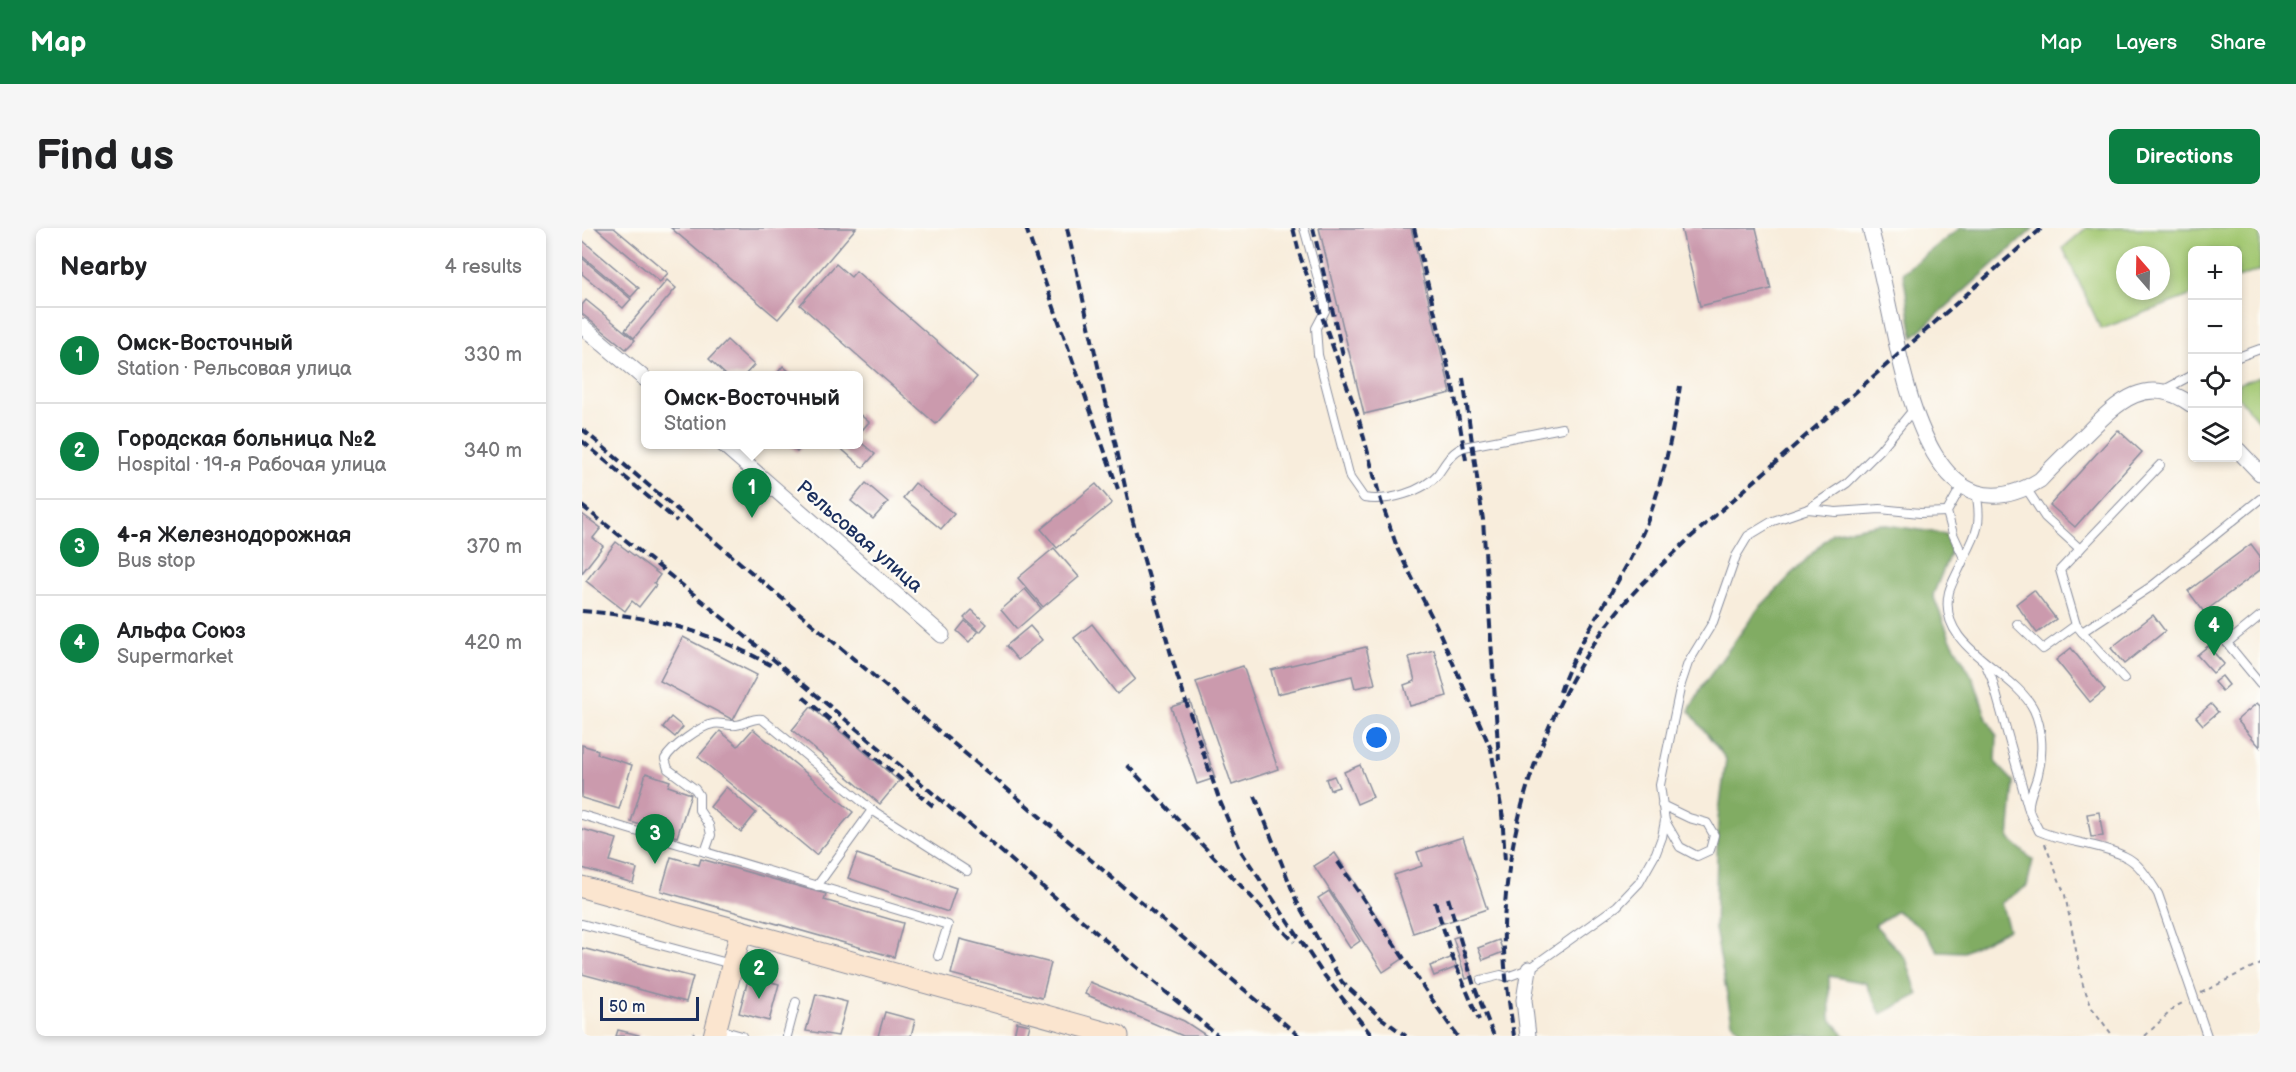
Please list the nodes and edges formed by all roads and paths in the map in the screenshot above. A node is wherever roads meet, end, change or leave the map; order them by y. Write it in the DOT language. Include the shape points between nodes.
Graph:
graph roads {
  1 [pos="1304,228"];
  2 [pos="1870,228"];
  3 [pos="582,326"];
  4 [pos="2260,350"];
  5 [pos="2242,356"];
  6 [pos="641,376"];
  7 [pos="2188,378"];
  8 [pos="2163,391"];
  9 [pos="2188,401"];
  10 [pos="1913,410"];
  11 [pos="1562,428"];
  12 [pos="729,449"];
  13 [pos="2242,454"];
  14 [pos="2160,465"];
  15 [pos="2260,473"];
  16 [pos="2026,488"];
  17 [pos="1969,489"];
  18 [pos="2260,499"];
  19 [pos="1808,509"];
  20 [pos="1947,512"];
  21 [pos="2080,549"];
  22 [pos="1964,558"];
  23 [pos="2260,616"];
  24 [pos="2017,624"];
  25 [pos="2076,626"];
  26 [pos="2082,632"];
  27 [pos="942,635"];
  28 [pos="1984,662"];
  29 [pos="2124,679"];
  30 [pos="2260,683"];
  31 [pos="1662,806"];
  32 [pos="2029,809"];
  33 [pos="872,810"];
  34 [pos="582,815"];
  35 [pos="1665,821"];
  36 [pos="2039,831"];
  37 [pos="705,852"];
  38 [pos="967,871"];
  39 [pos="817,886"];
  40 [pos="582,887"];
  41 [pos="582,924"];
  42 [pos="741,931"];
  43 [pos="939,956"];
  44 [pos="732,964"];
  45 [pos="1530,969"];
  46 [pos="1481,980"];
  47 [pos="796,1002"];
  48 [pos="708,1032"];
  49 [pos="693,1036"];
  50 [pos="742,1036"];
  51 [pos="787,1036"];
  52 [pos="1118,1036"];
  53 [pos="1528,1036"];
  54 [pos="2113,1036"];
  55 [pos="2207,1036"];
  1 -- 11 [label="lane" via="1325,304 1316,327 1318,355 1350,478 1364,498 1381,501 1413,490 1436,476 1456,450 1464,447"];
  2 -- 10 [label="street"];
  3 -- 6 [label="street"];
  4 -- 5 [label="lane"];
  7 -- 8 [label="lane"];
  8 -- 9 [label="street" via="2176,393"];
  8 -- 16 [label="street" via="2136,394 2113,408 2040,480"];
  10 -- 17 [label="street" via="1942,466"];
  10 -- 19 [label="lane" via="1847,483"];
  12 -- 27 [label="street, Рельсовая улица"];
  13 -- 15 [label="street"];
  14 -- 21 [label="lane"];
  16 -- 17 [label="street" via="1995,496"];
  16 -- 21 [label="lane" via="2045,517"];
  17 -- 20 [label="lane"];
  17 -- 22 [label="lane" via="1980,513 1977,533"];
  18 -- 26 [label="lane" via="2152,586"];
  19 -- 20 [label="lane"];
  19 -- 31 [label="lane" via="1773,521 1748,536 1736,556 1713,622 1688,663 1681,684 1660,785"];
  20 -- 22 [label="lane"];
  21 -- 25 [label="lane" via="2060,570"];
  22 -- 28 [label="lane" via="1949,592 1949,615 1957,634"];
  23 -- 30 [label="lane" via="2227,644"];
  24 -- 25 [label="lane" via="2043,649"];
  25 -- 26 [label="lane"];
  26 -- 29 [label="lane"];
  28 -- 32 [label="lane"];
  28 -- 32 [label="lane" via="2016,687 2034,710 2042,740 2039,773"];
  31 -- 35 [label="lane"];
  31 -- 35 [label="lane" via="1707,823 1714,835 1710,850 1697,856 1680,847"];
  32 -- 36 [label="lane"];
  33 -- 37 [label="lane" via="762,719 756,717 738,725 715,723 702,727 670,750 665,759 668,769 699,795 699,810 711,835"];
  33 -- 38 [label="lane"];
  33 -- 39 [label="lane"];
  34 -- 37 [label="lane"];
  35 -- 45 [label="lane" via="1656,853 1639,883 1617,906"];
  36 -- 54 [label="path" via="2065,895 2091,1008"];
  36 -- 55 [label="lane" via="2125,856 2146,874 2158,894"];
  37 -- 39 [label="lane"];
  39 -- 43 [label="lane" via="948,926"];
  40 -- 42 [label="main road"];
  41 -- 44 [label="lane"];
  42 -- 44 [label="main road"];
  42 -- 52 [label="main road"];
  44 -- 48 [label="main road"];
  45 -- 46 [label="lane"];
  45 -- 53 [label="street" via="1524,1000"];
  47 -- 51 [label="lane"];
  48 -- 49 [label="path"];
  48 -- 50 [label="lane"];
}
